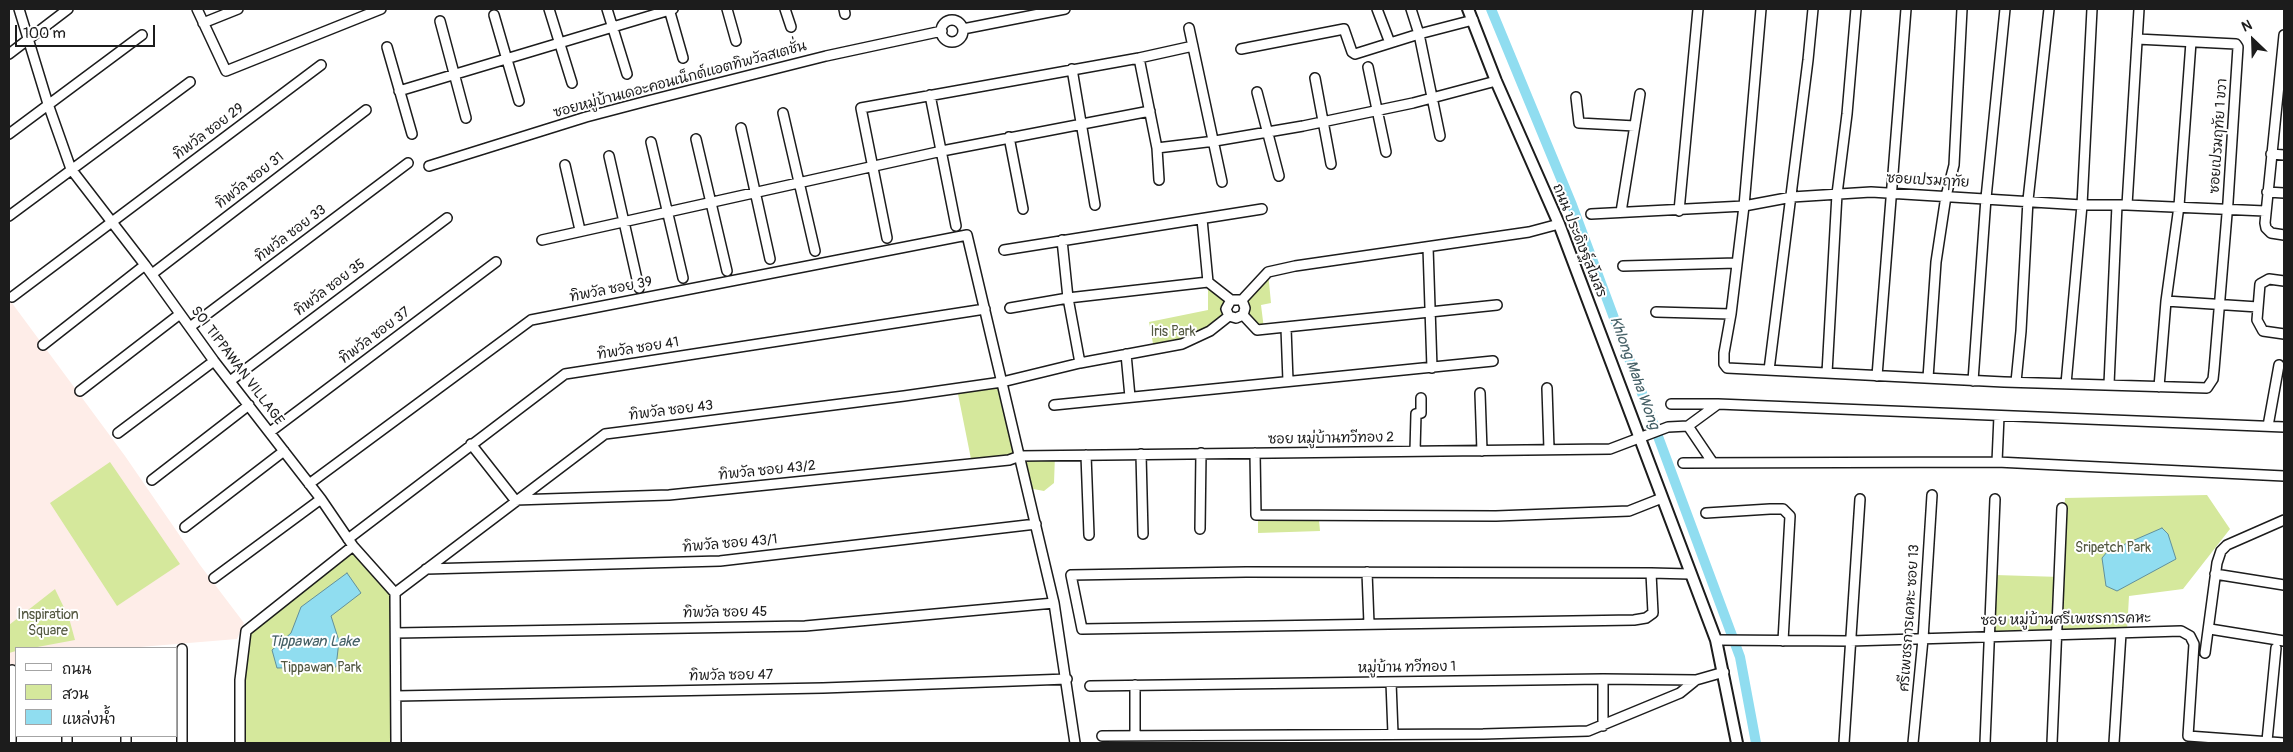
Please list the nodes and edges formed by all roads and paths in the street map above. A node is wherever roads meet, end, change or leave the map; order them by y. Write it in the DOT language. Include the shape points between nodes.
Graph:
graph roads {
  1 [pos="19,9"];
  2 [pos="68,9"];
  3 [pos="197,9"];
  4 [pos="238,9"];
  5 [pos="380,9"];
  6 [pos="549,9"];
  7 [pos="607,9"];
  8 [pos="670,9"];
  9 [pos="727,9"];
  10 [pos="785,9"];
  11 [pos="1065,9"];
  12 [pos="1377,9"];
  13 [pos="1411,9"];
  14 [pos="1468,9"];
  15 [pos="1698,9"];
  16 [pos="1761,9"];
  17 [pos="1813,9"];
  18 [pos="1856,9"];
  19 [pos="1906,9"];
  20 [pos="1962,9"];
  21 [pos="2005,9"];
  22 [pos="2049,9"];
  23 [pos="2092,9"];
  24 [pos="2139,9"];
  25 [pos="494,15"];
  26 [pos="1473,20"];
  27 [pos="440,21"];
  28 [pos="203,23"];
  29 [pos="612,26"];
  30 [pos="791,27"];
  31 [pos="1189,28"];
  32 [pos="963,29"];
  33 [pos="942,31"];
  34 [pos="1419,34"];
  35 [pos="142,35"];
  36 [pos="29,39"];
  37 [pos="2137,39"];
  38 [pos="2284,39"];
  39 [pos="736,41"];
  40 [pos="559,42"];
  41 [pos="2191,42"];
  42 [pos="1390,43"];
  43 [pos="1193,46"];
  44 [pos="387,47"];
  45 [pos="1241,49"];
  46 [pos="9,54"];
  47 [pos="507,58"];
  48 [pos="683,58"];
  49 [pos="1139,58"];
  50 [pos="321,65"];
  51 [pos="1368,67"];
  52 [pos="2282,68"];
  53 [pos="1072,69"];
  54 [pos="627,74"];
  55 [pos="455,75"];
  56 [pos="1315,78"];
  57 [pos="1496,81"];
  58 [pos="190,82"];
  59 [pos="572,83"];
  60 [pos="399,91"];
  61 [pos="1257,92"];
  62 [pos="1640,94"];
  63 [pos="930,95"];
  64 [pos="1433,97"];
  65 [pos="1576,97"];
  66 [pos="519,101"];
  67 [pos="48,104"];
  68 [pos="1378,109"];
  69 [pos="366,110"];
  70 [pos="1150,111"];
  71 [pos="2280,111"];
  72 [pos="783,113"];
  73 [pos="466,118"];
  74 [pos="1323,121"];
  75 [pos="1081,123"];
  76 [pos="1635,126"];
  77 [pos="741,128"];
  78 [pos="1267,132"];
  79 [pos="9,134"];
  80 [pos="412,134"];
  81 [pos="1440,136"];
  82 [pos="1009,137"];
  83 [pos="696,139"];
  84 [pos="1215,141"];
  85 [pos="651,142"];
  86 [pos="1157,148"];
  87 [pos="942,151"];
  88 [pos="1386,152"];
  89 [pos="2271,154"];
  90 [pos="2284,155"];
  91 [pos="609,156"];
  92 [pos="408,163"];
  93 [pos="1331,164"];
  94 [pos="429,166"];
  95 [pos="565,166"];
  96 [pos="871,166"];
  97 [pos="71,168"];
  98 [pos="1279,176"];
  99 [pos="1159,180"];
  100 [pos="799,182"];
  101 [pos="1222,182"];
  102 [pos="755,192"];
  103 [pos="2267,192"];
  104 [pos="1892,193"];
  105 [pos="2284,193"];
  106 [pos="1837,194"];
  107 [pos="1946,196"];
  108 [pos="1792,197"];
  109 [pos="1986,198"];
  110 [pos="2028,200"];
  111 [pos="711,202"];
  112 [pos="2082,205"];
  113 [pos="2122,205"];
  114 [pos="1095,206"];
  115 [pos="1744,206"];
  116 [pos="2179,206"];
  117 [pos="1023,209"];
  118 [pos="1262,209"];
  119 [pos="1679,210"];
  120 [pos="2227,210"];
  121 [pos="667,211"];
  122 [pos="2265,211"];
  123 [pos="1621,212"];
  124 [pos="1591,214"];
  125 [pos="9,216"];
  126 [pos="447,218"];
  127 [pos="1202,219"];
  128 [pos="112,221"];
  129 [pos="624,221"];
  130 [pos="1559,224"];
  131 [pos="956,226"];
  132 [pos="580,230"];
  133 [pos="2284,234"];
  134 [pos="887,238"];
  135 [pos="542,240"];
  136 [pos="1062,240"];
  137 [pos="1428,246"];
  138 [pos="1004,250"];
  139 [pos="815,251"];
  140 [pos="770,259"];
  141 [pos="496,262"];
  142 [pos="1737,263"];
  143 [pos="145,265"];
  144 [pos="1624,266"];
  145 [pos="726,271"];
  146 [pos="152,274"];
  147 [pos="684,278"];
  148 [pos="2284,281"];
  149 [pos="1208,282"];
  150 [pos="639,288"];
  151 [pos="12,297"];
  152 [pos="1068,298"];
  153 [pos="1231,300"];
  154 [pos="1242,300"];
  155 [pos="2166,301"];
  156 [pos="2220,304"];
  157 [pos="1497,305"];
  158 [pos="2258,307"];
  159 [pos="1010,308"];
  160 [pos="985,309"];
  161 [pos="1431,311"];
  162 [pos="1656,312"];
  163 [pos="180,314"];
  164 [pos="1731,314"];
  165 [pos="1243,315"];
  166 [pos="1229,316"];
  167 [pos="190,327"];
  168 [pos="1286,328"];
  169 [pos="2284,334"];
  170 [pos="43,345"];
  171 [pos="1126,354"];
  172 [pos="1493,361"];
  173 [pos="214,362"];
  174 [pos="1080,363"];
  175 [pos="2279,366"];
  176 [pos="1432,368"];
  177 [pos="1769,370"];
  178 [pos="1827,373"];
  179 [pos="1877,376"];
  180 [pos="1928,378"];
  181 [pos="230,381"];
  182 [pos="1973,381"];
  183 [pos="1002,382"];
  184 [pos="1288,382"];
  185 [pos="2016,382"];
  186 [pos="2066,384"];
  187 [pos="2109,384"];
  188 [pos="2159,387"];
  189 [pos="1547,388"];
  190 [pos="80,391"];
  191 [pos="1480,394"];
  192 [pos="1130,397"];
  193 [pos="1421,398"];
  194 [pos="1671,404"];
  195 [pos="1718,404"];
  196 [pos="249,405"];
  197 [pos="1054,405"];
  198 [pos="1999,416"];
  199 [pos="1688,426"];
  200 [pos="2268,426"];
  201 [pos="2284,427"];
  202 [pos="270,432"];
  203 [pos="118,433"];
  204 [pos="1643,438"];
  205 [pos="471,444"];
  206 [pos="1549,449"];
  207 [pos="284,451"];
  208 [pos="1416,451"];
  209 [pos="1482,451"];
  210 [pos="1201,453"];
  211 [pos="1255,453"];
  212 [pos="1141,454"];
  213 [pos="1086,455"];
  214 [pos="1020,456"];
  215 [pos="1997,462"];
  216 [pos="1683,463"];
  217 [pos="1713,463"];
  218 [pos="2284,476"];
  219 [pos="152,480"];
  220 [pos="309,484"];
  221 [pos="1932,495"];
  222 [pos="1662,498"];
  223 [pos="321,499"];
  224 [pos="1860,499"];
  225 [pos="515,500"];
  226 [pos="1995,500"];
  227 [pos="2062,508"];
  228 [pos="1706,513"];
  229 [pos="2284,520"];
  230 [pos="1036,524"];
  231 [pos="185,527"];
  232 [pos="1200,529"];
  233 [pos="1143,534"];
  234 [pos="1089,535"];
  235 [pos="350,542"];
  236 [pos="425,569"];
  237 [pos="1367,572"];
  238 [pos="1651,574"];
  239 [pos="1690,574"];
  240 [pos="2215,574"];
  241 [pos="214,578"];
  242 [pos="2284,584"];
  243 [pos="395,593"];
  244 [pos="1054,603"];
  245 [pos="1370,624"];
  246 [pos="2210,629"];
  247 [pos="2121,632"];
  248 [pos="396,633"];
  249 [pos="2056,634"];
  250 [pos="1990,636"];
  251 [pos="1923,639"];
  252 [pos="1716,640"];
  253 [pos="1783,641"];
  254 [pos="1850,641"];
  255 [pos="2284,641"];
  256 [pos="2276,648"];
  257 [pos="182,649"];
  258 [pos="2205,653"];
  259 [pos="12,670"];
  260 [pos="1724,672"];
  261 [pos="1067,679"];
  262 [pos="1603,679"];
  263 [pos="1696,680"];
  264 [pos="1391,682"];
  265 [pos="1135,685"];
  266 [pos="1090,686"];
  267 [pos="396,696"];
  268 [pos="10,717"];
  269 [pos="1603,726"];
  270 [pos="1393,734"];
  271 [pos="1102,736"];
  272 [pos="1135,736"];
  273 [pos="2188,740"];
  274 [pos="2268,742"];
  275 [pos="11,743"];
  276 [pos="182,743"];
  277 [pos="240,743"];
  278 [pos="396,743"];
  279 [pos="1075,743"];
  280 [pos="1737,743"];
  281 [pos="1844,743"];
  282 [pos="1913,743"];
  283 [pos="1985,743"];
  284 [pos="2052,743"];
  285 [pos="2114,743"];
  286 [pos="2284,743"];
  1 -- 36 [label="street, SOI TIPPAWAN VILLAGE"];
  2 -- 36 [label="street"];
  3 -- 28 [label="street"];
  4 -- 28 [label="street"];
  5 -- 28 [label="street" via="226,71"];
  6 -- 40 [label="street"];
  7 -- 29 [label="street"];
  8 -- 29 [label="street"];
  8 -- 48 [label="street"];
  9 -- 39 [label="street"];
  10 -- 30 [label="street"];
  11 -- 32 [label="street, ซอยหมู่บ้านเดอะคอนเน็กต์แอตทิพวัลสเตชั่น"];
  12 -- 42 [label="street"];
  13 -- 34 [label="street"];
  14 -- 26 [label="street, ถนน ประดิษฐ์สโมสร"];
  15 -- 119 [label="street"];
  16 -- 115 [label="street"];
  17 -- 108 [label="street"];
  18 -- 106 [label="street"];
  19 -- 104 [label="street"];
  20 -- 107 [label="street" via="1954,165"];
  21 -- 109 [label="street"];
  22 -- 110 [label="street"];
  23 -- 112 [label="street"];
  24 -- 37 [label="street"];
  25 -- 47 [label="street"];
  26 -- 34 [label="street"];
  26 -- 57 [label="street, ถนน ประดิษฐ์สโมสร"];
  27 -- 55 [label="street"];
  29 -- 40 [label="street"];
  29 -- 54 [label="street"];
  31 -- 43 [label="street"];
  32 -- 33 [label="street, ซอยหมู่บ้านเดอะคอนเน็กต์แอตทิพวัลสเตชั่น" via="959,23 950,21"];
  32 -- 33 [label="street, ซอยหมู่บ้านเดอะคอนเน็กต์แอตทิพวัลสเตชั่น" via="960,38 954,41 947,40"];
  33 -- 94 [label="street, ซอยหมู่บ้านเดอะคอนเน็กต์แอตทิพวัลสเตชั่น" via="638,103"];
  34 -- 42 [label="street"];
  34 -- 64 [label="street"];
  35 -- 67 [label="street"];
  36 -- 46 [label="street"];
  36 -- 67 [label="street, SOI TIPPAWAN VILLAGE"];
  37 -- 41 [label="street, ซอยเปรมฤทัย 1 ขวา"];
  37 -- 113 [label="street"];
  38 -- 52 [label="street"];
  40 -- 47 [label="street"];
  40 -- 59 [label="street"];
  41 -- 116 [label="street"];
  41 -- 120 [label="street, ซอยเปรมฤทัย 1 ขวา" via="2236,44 2238,47"];
  42 -- 45 [label="street" via="1353,54 1344,29"];
  43 -- 49 [label="street"];
  43 -- 84 [label="street"];
  44 -- 60 [label="street"];
  47 -- 55 [label="street"];
  47 -- 66 [label="street"];
  49 -- 53 [label="street"];
  49 -- 70 [label="street"];
  50 -- 128 [label="street, ทิพวัล ซอย 29"];
  51 -- 68 [label="street"];
  52 -- 71 [label="street"];
  53 -- 63 [label="street"];
  53 -- 75 [label="street"];
  55 -- 60 [label="street"];
  55 -- 73 [label="street"];
  56 -- 74 [label="street"];
  57 -- 64 [label="street"];
  57 -- 130 [label="street, ถนน ประดิษฐ์สโมสร"];
  58 -- 97 [label="street"];
  60 -- 80 [label="street"];
  61 -- 78 [label="street"];
  62 -- 76 [label="street"];
  63 -- 87 [label="street"];
  63 -- 96 [label="street" via="861,108"];
  64 -- 68 [label="street"];
  64 -- 81 [label="street"];
  65 -- 76 [label="street" via="1580,123"];
  67 -- 79 [label="street"];
  67 -- 97 [label="street, SOI TIPPAWAN VILLAGE"];
  68 -- 74 [label="street"];
  68 -- 88 [label="street"];
  69 -- 146 [label="street, ทิพวัล ซอย 31"];
  70 -- 75 [label="street"];
  70 -- 86 [label="street"];
  71 -- 89 [label="street"];
  72 -- 100 [label="street"];
  74 -- 78 [label="street"];
  74 -- 93 [label="street"];
  75 -- 82 [label="street"];
  75 -- 114 [label="street"];
  76 -- 123 [label="street"];
  77 -- 102 [label="street"];
  78 -- 84 [label="street"];
  78 -- 98 [label="street"];
  82 -- 87 [label="street"];
  82 -- 117 [label="street"];
  83 -- 111 [label="street"];
  84 -- 86 [label="street"];
  84 -- 101 [label="street"];
  85 -- 121 [label="street"];
  86 -- 99 [label="street"];
  87 -- 96 [label="street"];
  87 -- 131 [label="street"];
  89 -- 90 [label="street"];
  89 -- 103 [label="street"];
  91 -- 129 [label="street"];
  92 -- 167 [label="street, ทิพวัล ซอย 33"];
  95 -- 132 [label="street"];
  96 -- 100 [label="street"];
  96 -- 134 [label="street"];
  97 -- 125 [label="street"];
  97 -- 128 [label="street, SOI TIPPAWAN VILLAGE"];
  100 -- 102 [label="street"];
  100 -- 139 [label="street"];
  102 -- 111 [label="street"];
  102 -- 140 [label="street"];
  103 -- 105 [label="street"];
  103 -- 122 [label="street"];
  104 -- 106 [label="street, ซอยเปรมฤทัย"];
  104 -- 107 [label="street, ซอยเปรมฤทัย"];
  104 -- 179 [label="street"];
  106 -- 108 [label="street, ซอยเปรมฤทัย"];
  106 -- 178 [label="street"];
  107 -- 109 [label="street, ซอยเปรมฤทัย"];
  107 -- 180 [label="street" via="1936,262"];
  108 -- 115 [label="street, ซอยเปรมฤทัย"];
  108 -- 177 [label="street"];
  109 -- 110 [label="street, ซอยเปรมฤทัย"];
  109 -- 182 [label="street"];
  110 -- 112 [label="street, ซอยเปรมฤทัย"];
  110 -- 185 [label="street"];
  111 -- 121 [label="street"];
  111 -- 145 [label="street"];
  112 -- 113 [label="street, ซอยเปรมฤทัย"];
  112 -- 186 [label="street"];
  113 -- 116 [label="street, ซอยเปรมฤทัย"];
  113 -- 187 [label="street"];
  115 -- 119 [label="street, ซอยเปรมฤทัย"];
  115 -- 142 [label="street"];
  116 -- 120 [label="street, ซอยเปรมฤทัย"];
  116 -- 155 [label="street"];
  118 -- 127 [label="street"];
  119 -- 123 [label="street, ซอยเปรมฤทัย"];
  120 -- 122 [label="street, ซอยเปรมฤทัย"];
  120 -- 156 [label="street"];
  121 -- 129 [label="street"];
  121 -- 147 [label="street"];
  122 -- 133 [label="street" via="2267,231"];
  123 -- 124 [label="street, ซอยเปรมฤทัย"];
  126 -- 181 [label="street, ทิพวัล ซอย 35"];
  127 -- 136 [label="street"];
  127 -- 149 [label="street"];
  128 -- 143 [label="street, SOI TIPPAWAN VILLAGE"];
  128 -- 151 [label="street, ทิพวัล ซอย 29"];
  129 -- 132 [label="street"];
  129 -- 150 [label="street"];
  130 -- 137 [label="street" via="1528,232"];
  130 -- 204 [label="street, ถนน ประดิษฐ์สโมสร"];
  132 -- 135 [label="street"];
  136 -- 138 [label="street"];
  136 -- 152 [label="street"];
  137 -- 154 [label="street" via="1268,272"];
  137 -- 161 [label="street"];
  141 -- 202 [label="street, ทิพวัล ซอย 37"];
  142 -- 144 [label="street"];
  142 -- 164 [label="street"];
  143 -- 146 [label="street, SOI TIPPAWAN VILLAGE"];
  143 -- 170 [label="street"];
  146 -- 163 [label="street, SOI TIPPAWAN VILLAGE"];
  148 -- 158 [label="street" via="2269,279 2260,284"];
  149 -- 152 [label="street"];
  149 -- 153 [label="street"];
  152 -- 159 [label="street"];
  152 -- 174 [label="street"];
  153 -- 154 [label="street"];
  153 -- 166 [label="street" via="1226,309"];
  154 -- 165 [label="street"];
  155 -- 156 [label="street"];
  155 -- 188 [label="street"];
  156 -- 158 [label="street"];
  156 -- 188 [label="street" via="2213,380 2207,388 2201,389"];
  157 -- 161 [label="street"];
  158 -- 169 [label="street" via="2257,320 2262,331"];
  160 -- 183 [label="street"];
  160 -- 205 [label="street, ทิพวัล ซอย 41" via="568,373"];
  160 -- 220 [label="street, ทิพวัล ซอย 39" via="968,235 531,320"];
  161 -- 168 [label="street"];
  161 -- 176 [label="street"];
  162 -- 164 [label="street"];
  163 -- 167 [label="street, SOI TIPPAWAN VILLAGE"];
  163 -- 190 [label="street"];
  164 -- 177 [label="street" via="1724,364 1727,368"];
  165 -- 166 [label="street"];
  165 -- 168 [label="street" via="1257,330"];
  166 -- 171 [label="street, ทิพวัล ซอย 43" via="1210,331 1182,344"];
  167 -- 173 [label="street, SOI TIPPAWAN VILLAGE"];
  168 -- 184 [label="street"];
  171 -- 174 [label="street, ทิพวัล ซอย 43"];
  171 -- 192 [label="street"];
  172 -- 176 [label="street"];
  173 -- 181 [label="street, SOI TIPPAWAN VILLAGE"];
  173 -- 203 [label="street"];
  174 -- 183 [label="street, ทิพวัล ซอย 43"];
  175 -- 200 [label="street"];
  176 -- 184 [label="street"];
  177 -- 178 [label="street"];
  178 -- 179 [label="street"];
  179 -- 180 [label="street"];
  180 -- 182 [label="street"];
  181 -- 196 [label="street, SOI TIPPAWAN VILLAGE"];
  182 -- 185 [label="street"];
  183 -- 214 [label="street"];
  183 -- 225 [label="street, ทิพวัล ซอย 43" via="605,434"];
  184 -- 192 [label="street"];
  185 -- 186 [label="street"];
  186 -- 187 [label="street"];
  187 -- 188 [label="street"];
  189 -- 206 [label="street"];
  191 -- 209 [label="street"];
  192 -- 197 [label="street"];
  193 -- 208 [label="street" via="1421,413 1416,414"];
  194 -- 195 [label="street"];
  195 -- 198 [label="street"];
  195 -- 199 [label="street"];
  196 -- 202 [label="street, SOI TIPPAWAN VILLAGE"];
  196 -- 219 [label="street"];
  198 -- 200 [label="street"];
  198 -- 215 [label="street"];
  199 -- 204 [label="street, ซอย หมู่บ้านทวีทอง 2" via="1668,427"];
  199 -- 217 [label="street"];
  200 -- 201 [label="street"];
  202 -- 207 [label="street, SOI TIPPAWAN VILLAGE"];
  204 -- 206 [label="street, ซอย หมู่บ้านทวีทอง 2" via="1610,449"];
  204 -- 222 [label="street, ถนน ประดิษฐ์สโมสร"];
  205 -- 225 [label="street"];
  205 -- 235 [label="street, ทิพวัล ซอย 41"];
  206 -- 209 [label="street, ซอย หมู่บ้านทวีทอง 2"];
  207 -- 220 [label="street, SOI TIPPAWAN VILLAGE"];
  207 -- 231 [label="street"];
  208 -- 209 [label="street, ซอย หมู่บ้านทวีทอง 2"];
  208 -- 211 [label="street, ซอย หมู่บ้านทวีทอง 2"];
  210 -- 211 [label="street, ซอย หมู่บ้านทวีทอง 2"];
  210 -- 212 [label="street, ซอย หมู่บ้านทวีทอง 2"];
  210 -- 232 [label="street"];
  211 -- 222 [label="street" via="1256,515 1496,516 1629,511"];
  212 -- 213 [label="street, ซอย หมู่บ้านทวีทอง 2"];
  212 -- 233 [label="street"];
  213 -- 214 [label="street, ซอย หมู่บ้านทวีทอง 2"];
  213 -- 234 [label="street"];
  214 -- 225 [label="street, ทิพวัล ซอย 43/2" via="1009,460 669,495"];
  214 -- 230 [label="street"];
  215 -- 217 [label="street"];
  215 -- 218 [label="street"];
  216 -- 217 [label="street"];
  220 -- 223 [label="street, SOI TIPPAWAN VILLAGE"];
  221 -- 251 [label="street, ศรีเพชรการเคหะ ซอย 13"];
  222 -- 239 [label="street, ถนน ประดิษฐ์สโมสร"];
  223 -- 235 [label="street, SOI TIPPAWAN VILLAGE"];
  223 -- 241 [label="street"];
  224 -- 254 [label="street"];
  225 -- 236 [label="street, ทิพวัล ซอย 43"];
  226 -- 250 [label="street"];
  227 -- 249 [label="street"];
  228 -- 253 [label="street" via="1770,509 1783,510 1790,516"];
  229 -- 240 [label="street" via="2227,545 2218,556"];
  230 -- 236 [label="street, ทิพวัล ซอย 43/1" via="720,561"];
  230 -- 244 [label="street"];
  235 -- 243 [label="street, SOI TIPPAWAN VILLAGE"];
  235 -- 277 [label="street, ทิพวัล ซอย 41" via="246,630 240,680"];
  236 -- 243 [label="street, ทิพวัล ซอย 43"];
  237 -- 238 [label="street"];
  237 -- 245 [label="street"];
  237 -- 245 [label="street" via="1071,575 1082,629"];
  238 -- 239 [label="street"];
  238 -- 245 [label="street" via="1653,613 1646,618"];
  239 -- 252 [label="street, ถนน ประดิษฐ์สโมสร"];
  240 -- 242 [label="street"];
  240 -- 246 [label="street"];
  243 -- 248 [label="street"];
  244 -- 248 [label="street, ทิพวัล ซอย 45" via="805,626"];
  244 -- 261 [label="street"];
  246 -- 255 [label="street"];
  246 -- 258 [label="street"];
  247 -- 249 [label="street, ซอย หมู่บ้านศรีเพชรการคหะ"];
  247 -- 273 [label="street, ซอย หมู่บ้านศรีเพชรการคหะ" via="2181,631 2190,636 2194,644"];
  247 -- 285 [label="street"];
  248 -- 267 [label="street"];
  249 -- 250 [label="street, ซอย หมู่บ้านศรีเพชรการคหะ"];
  249 -- 284 [label="street"];
  250 -- 251 [label="street, ซอย หมู่บ้านศรีเพชรการคหะ"];
  250 -- 283 [label="street"];
  251 -- 254 [label="street, ซอย หมู่บ้านศรีเพชรการคหะ"];
  251 -- 282 [label="street, ศรีเพชรการเคหะ ซอย 13"];
  252 -- 253 [label="street, ซอย หมู่บ้านศรีเพชรการคหะ"];
  252 -- 260 [label="street, ถนน ประดิษฐ์สโมสร"];
  253 -- 254 [label="street, ซอย หมู่บ้านศรีเพชรการคหะ"];
  254 -- 281 [label="street"];
  256 -- 274 [label="street"];
  257 -- 276 [label="street"];
  259 -- 268 [label="street"];
  260 -- 263 [label="street, หมู่บ้าน ทวีทอง 1"];
  260 -- 280 [label="street, ถนน ประดิษฐ์สโมสร"];
  261 -- 267 [label="street, ทิพวัล ซอย 47" via="823,688"];
  261 -- 279 [label="street"];
  262 -- 263 [label="street, หมู่บ้าน ทวีทอง 1"];
  262 -- 264 [label="street, หมู่บ้าน ทวีทอง 1"];
  262 -- 269 [label="street"];
  263 -- 269 [label="street" via="1680,693"];
  264 -- 265 [label="street, หมู่บ้าน ทวีทอง 1"];
  264 -- 270 [label="street"];
  265 -- 266 [label="street, หมู่บ้าน ทวีทอง 1"];
  265 -- 272 [label="street"];
  267 -- 278 [label="street"];
  268 -- 275 [label="street"];
  269 -- 270 [label="street" via="1588,731"];
  270 -- 272 [label="street"];
  271 -- 272 [label="street"];
  273 -- 274 [label="street, ซอย หมู่บ้านศรีเพชรการคหะ"];
  274 -- 286 [label="street, ซอย หมู่บ้านศรีเพชรการคหะ"];
}
